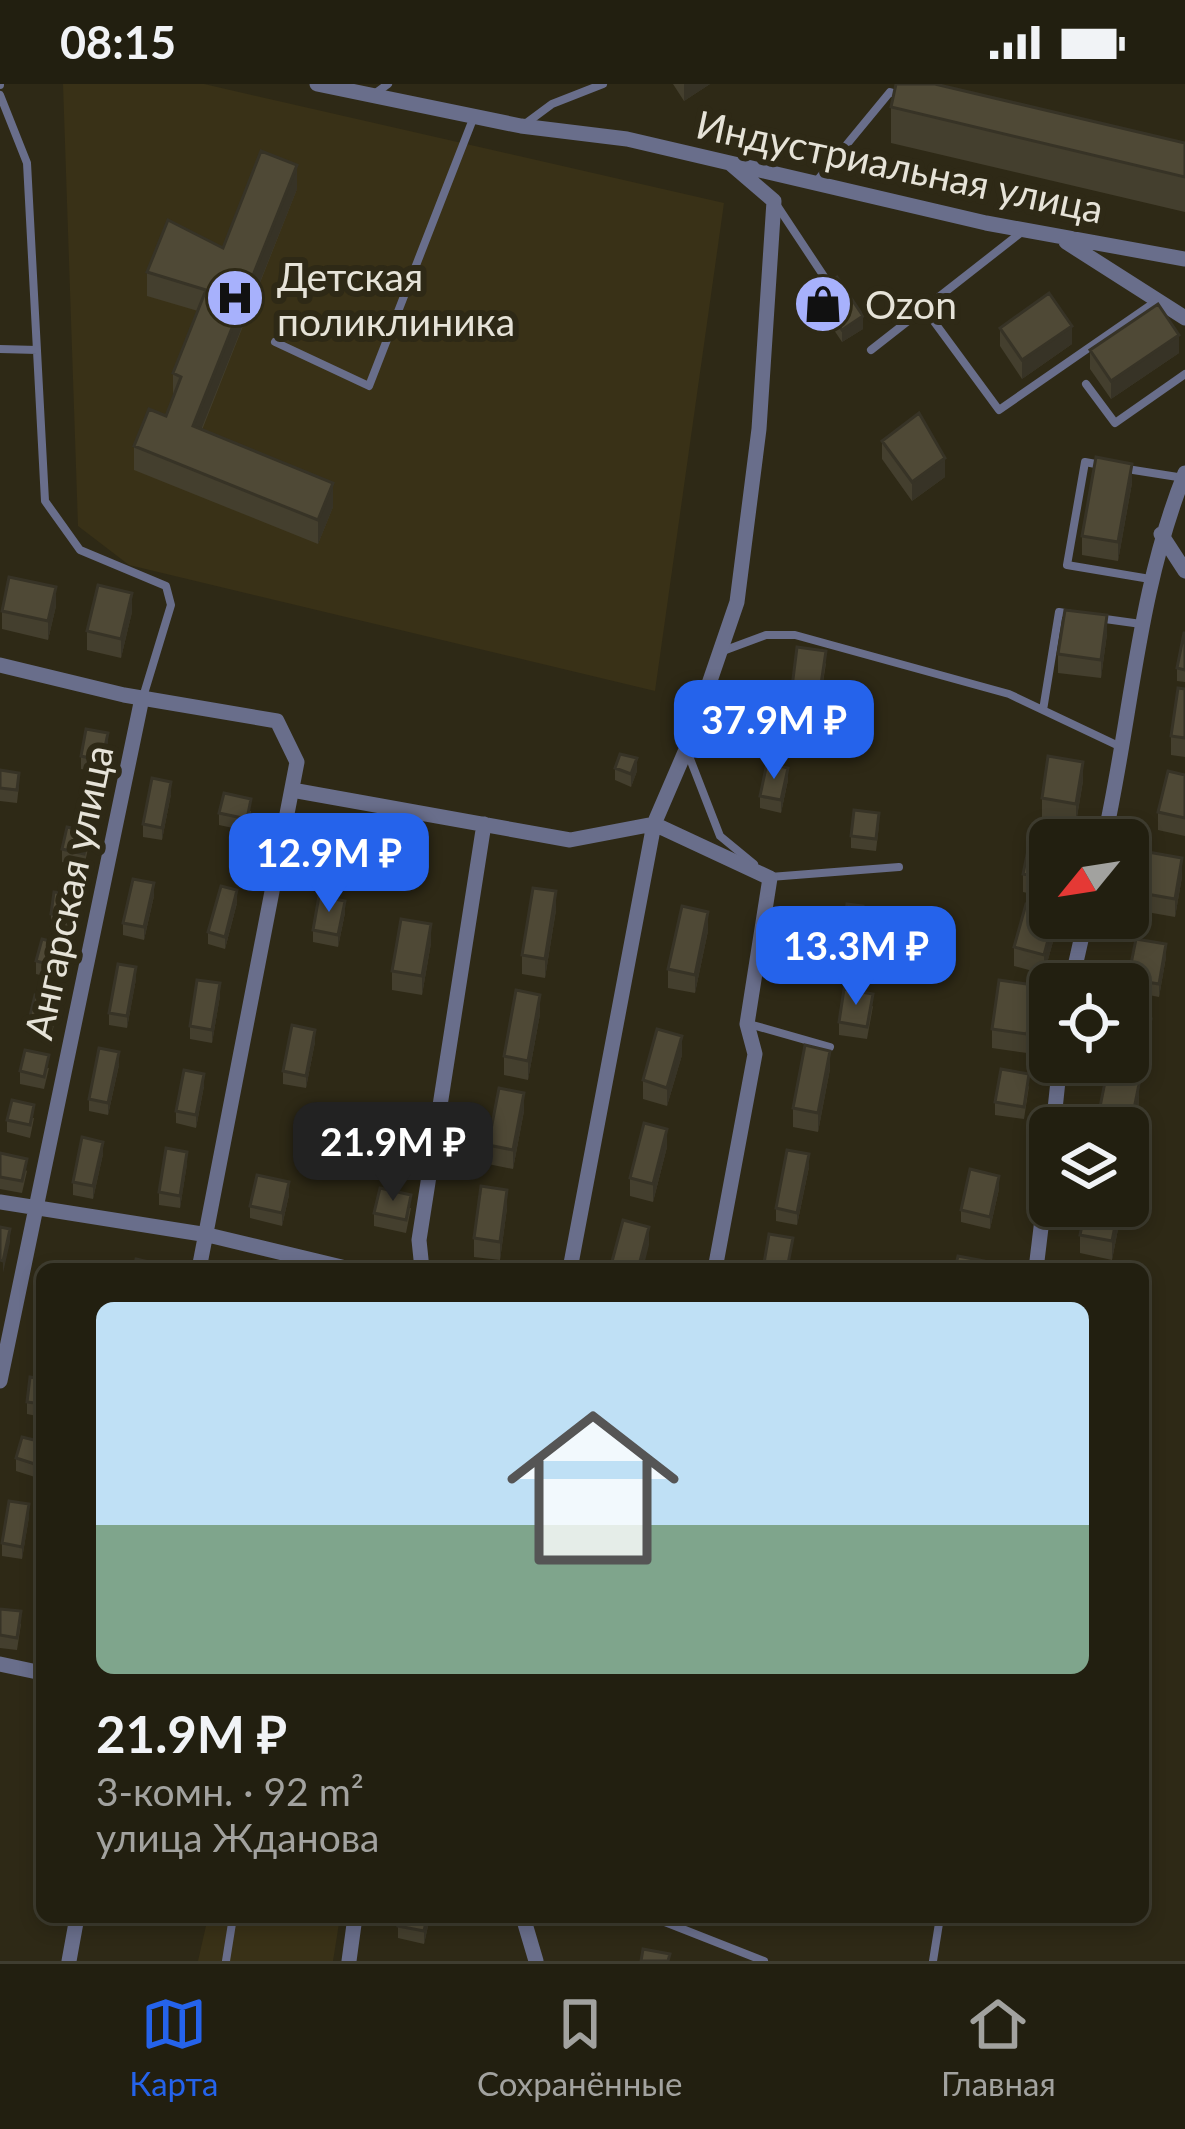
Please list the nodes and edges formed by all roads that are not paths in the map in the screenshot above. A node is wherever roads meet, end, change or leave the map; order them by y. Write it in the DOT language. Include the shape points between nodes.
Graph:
graph roads {
  1 [pos="317,84"];
  2 [pos="388,84"];
  3 [pos="603,84"];
  4 [pos="0,94"];
  5 [pos="371,96"];
  6 [pos="913,98"];
  7 [pos="474,117"];
  8 [pos="521,126"];
  9 [pos="730,164"];
  10 [pos="814,184"];
  11 [pos="774,201"];
  12 [pos="1024,230"];
  13 [pos="1058,237"];
  14 [pos="1185,259"];
  15 [pos="829,284"];
  16 [pos="1157,300"];
  17 [pos="924,308"];
  18 [pos="1185,318"];
  19 [pos="275,342"];
  20 [pos="0,350"];
  21 [pos="38,350"];
  22 [pos="871,350"];
  23 [pos="1185,374"];
  24 [pos="1086,384"];
  25 [pos="1184,476"];
  26 [pos="1161,534"];
  27 [pos="1185,571"];
  28 [pos="1150,579"];
  29 [pos="1141,624"];
  30 [pos="720,653"];
  31 [pos="0,665"];
  32 [pos="142,698"];
  33 [pos="1043,710"];
  34 [pos="1124,749"];
  35 [pos="686,750"];
  36 [pos="292,790"];
  37 [pos="1109,819"];
  38 [pos="484,824"];
  39 [pos="654,824"];
  40 [pos="899,867"];
  41 [pos="770,878"];
  42 [pos="747,1024"];
  43 [pos="830,1047"];
  44 [pos="0,1202"];
  45 [pos="36,1207"];
  46 [pos="1041,1227"];
  47 [pos="208,1235"];
  48 [pos="201,1263"];
  49 [pos="325,1263"];
  50 [pos="421,1263"];
  51 [pos="571,1263"];
  52 [pos="716,1263"];
  53 [pos="1037,1263"];
  54 [pos="0,1381"];
  55 [pos="0,1664"];
  56 [pos="36,1672"];
  57 [pos="76,1923"];
  58 [pos="232,1923"];
  59 [pos="354,1923"];
  60 [pos="525,1923"];
  61 [pos="667,1923"];
  62 [pos="939,1923"];
  63 [pos="69,1961"];
  64 [pos="226,1961"];
  65 [pos="349,1961"];
  66 [pos="536,1961"];
  67 [pos="764,1961"];
  68 [pos="933,1961"];
  1 -- 5 [label="street, Индустриальная улица"];
  2 -- 5 [label="lane"];
  3 -- 8 [label="lane"];
  4 -- 21 [label="lane" via="27,163"];
  5 -- 7 [label="street, Индустриальная улица"];
  6 -- 10 [label="lane" via="890,92"];
  7 -- 8 [label="street, Индустриальная улица"];
  7 -- 19 [label="lane" via="369,386"];
  8 -- 9 [label="street, Индустриальная улица" via="627,139"];
  9 -- 10 [label="street, Индустриальная улица"];
  9 -- 11 [label="street"];
  10 -- 12 [label="street, Индустриальная улица"];
  11 -- 15 [label="lane"];
  11 -- 30 [label="street" via="759,429 737,602"];
  12 -- 13 [label="street, Индустриальная улица"];
  12 -- 17 [label="lane"];
  13 -- 14 [label="street, Индустриальная улица"];
  13 -- 16 [label="street"];
  16 -- 17 [label="lane" via="999,410"];
  16 -- 18 [label="street"];
  17 -- 22 [label="lane"];
  20 -- 21 [label="lane"];
  21 -- 32 [label="lane" via="45,501 80,550 166,586 171,605"];
  23 -- 24 [label="lane" via="1115,423"];
  25 -- 26 [label="street"];
  25 -- 28 [label="lane" via="1085,462 1067,565"];
  26 -- 27 [label="street"];
  26 -- 28 [label="street"];
  28 -- 29 [label="street"];
  29 -- 33 [label="lane" via="1058,612"];
  29 -- 34 [label="street"];
  30 -- 33 [label="lane" via="766,634 795,635"];
  30 -- 35 [label="street"];
  31 -- 32 [label="street"];
  32 -- 36 [label="street" via="277,721 297,762"];
  32 -- 45 [label="street, Ангарская улица"];
  33 -- 34 [label="lane"];
  34 -- 37 [label="street"];
  35 -- 39 [label="street"];
  35 -- 41 [label="lane" via="720,836"];
  36 -- 38 [label="street"];
  36 -- 47 [label="street"];
  38 -- 39 [label="street" via="570,840"];
  38 -- 50 [label="street"];
  39 -- 41 [label="street"];
  39 -- 51 [label="street"];
  40 -- 41 [label="lane"];
  41 -- 42 [label="street"];
  42 -- 43 [label="lane"];
  42 -- 52 [label="street" via="755,1054"];
  44 -- 45 [label="street"];
  45 -- 47 [label="street"];
  45 -- 54 [label="street, Ангарская улица"];
  46 -- 53 [label="street"];
  47 -- 48 [label="street"];
  47 -- 49 [label="street"];
  55 -- 56 [label="street"];
  57 -- 63 [label="street"];
  58 -- 64 [label="lane"];
  59 -- 65 [label="street"];
  60 -- 66 [label="street"];
  61 -- 67 [label="lane"];
  62 -- 68 [label="lane"];
}
